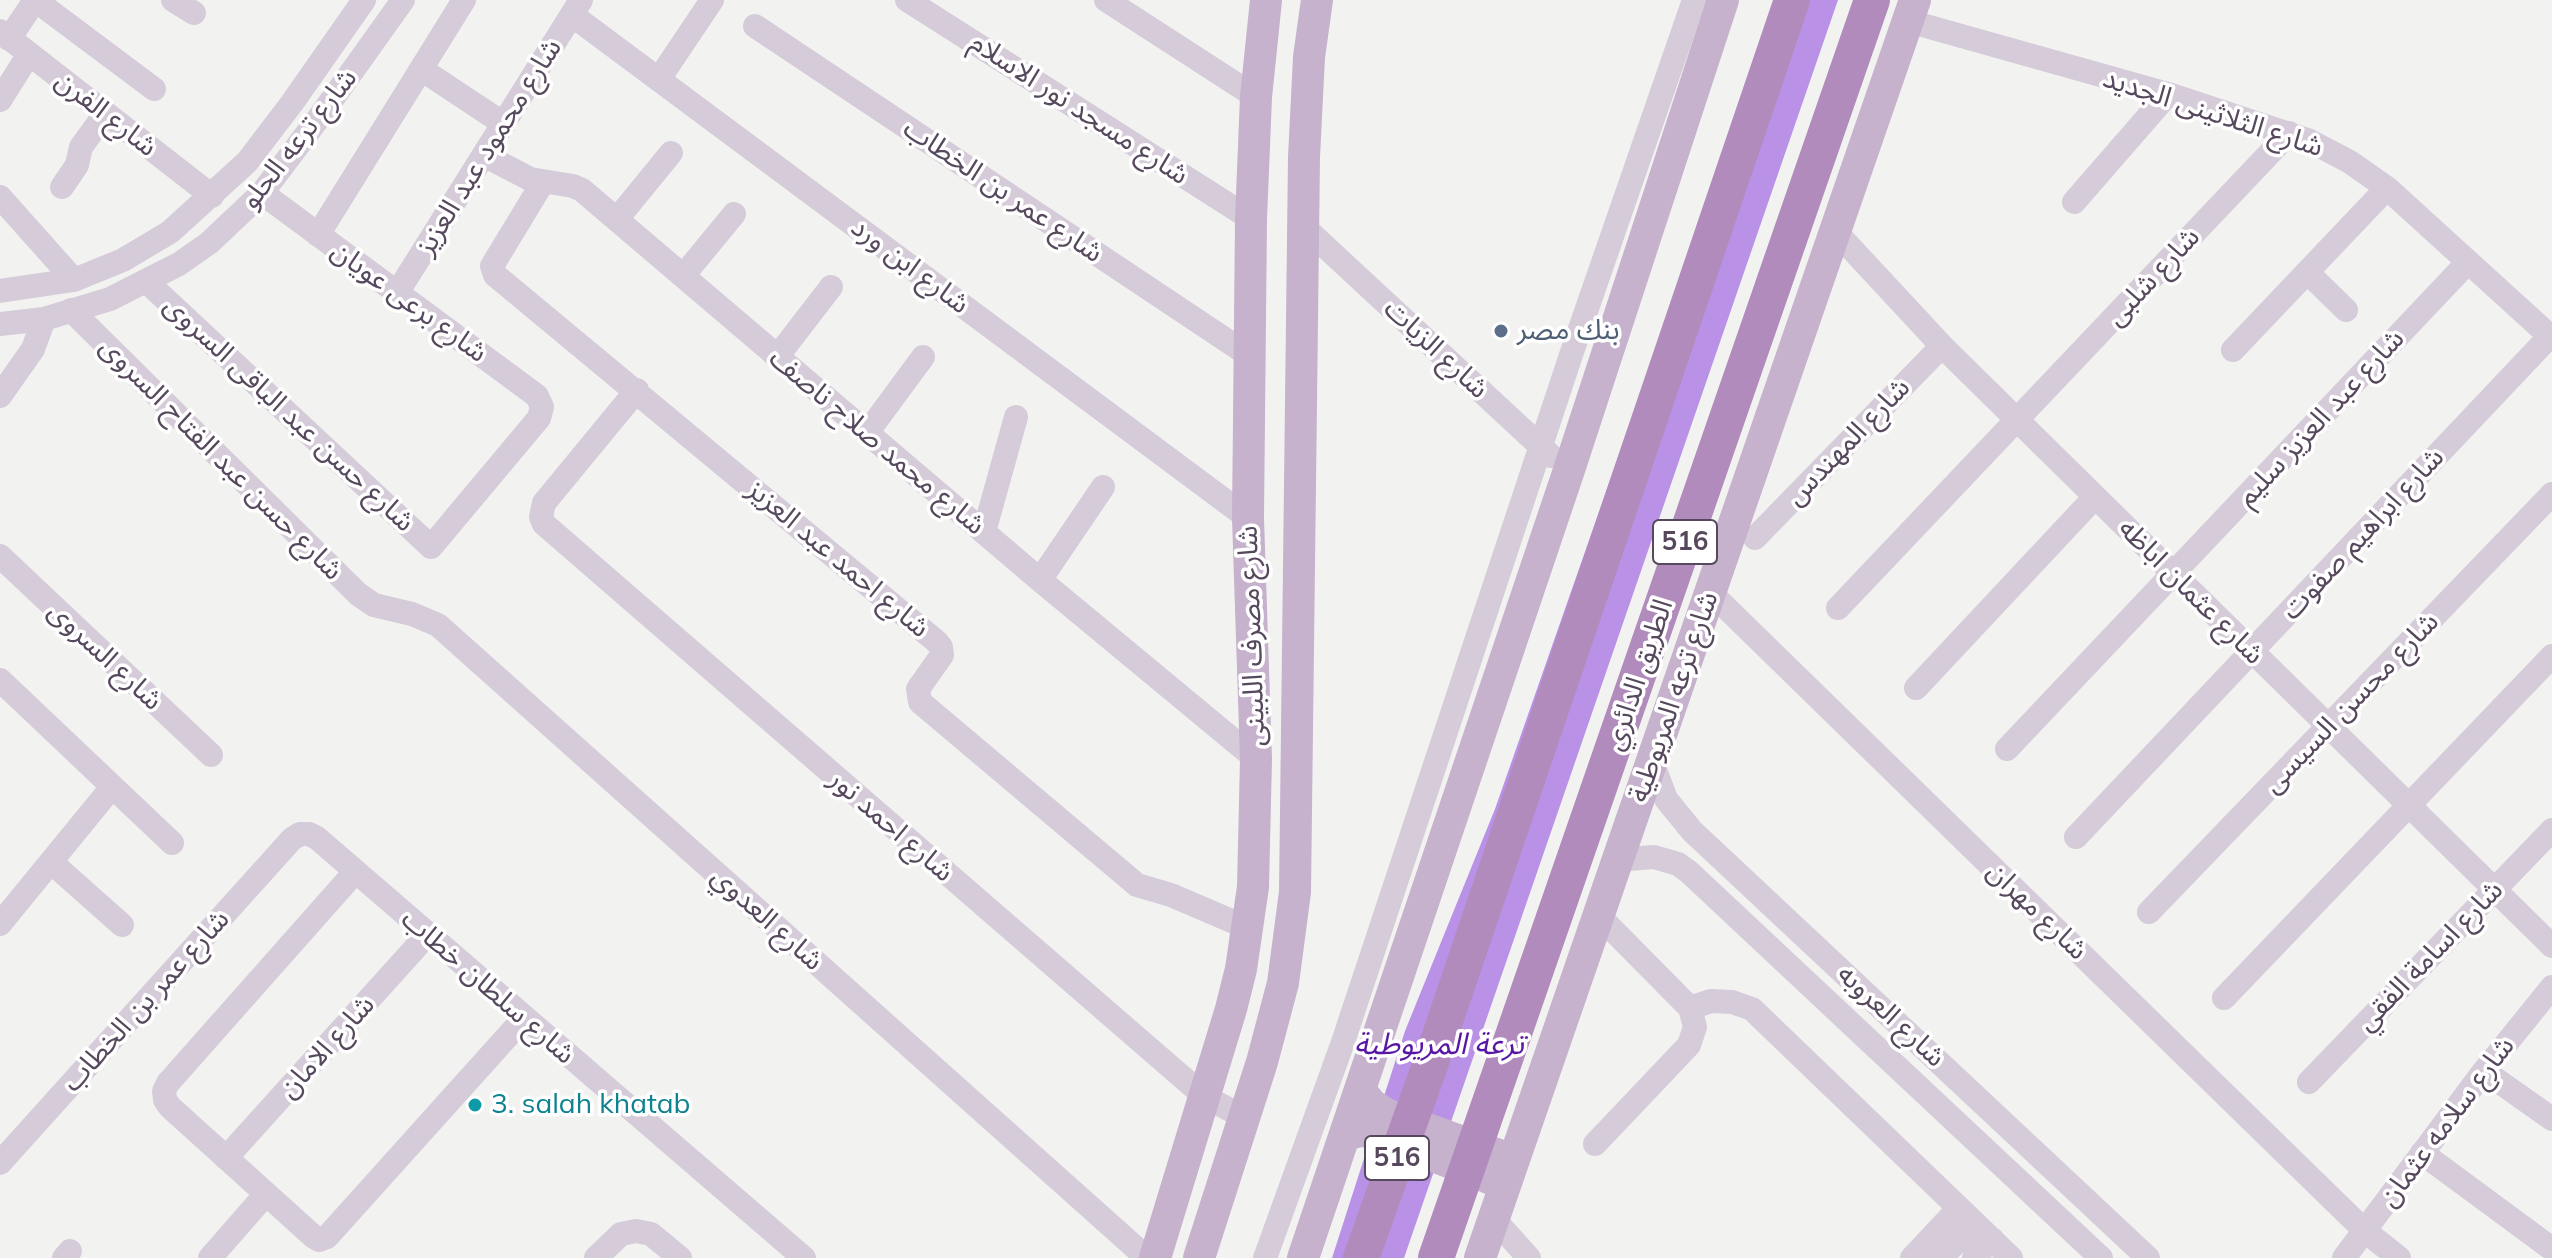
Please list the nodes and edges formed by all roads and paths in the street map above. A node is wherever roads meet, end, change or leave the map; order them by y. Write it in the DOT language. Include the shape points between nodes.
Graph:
graph roads {
  1 [pos="35,0"];
  2 [pos="173,0"];
  3 [pos="364,0"];
  4 [pos="403,0"];
  5 [pos="464,0"];
  6 [pos="712,0"];
  7 [pos="907,0"];
  8 [pos="1106,0"];
  9 [pos="1266,0"];
  10 [pos="1317,0"];
  11 [pos="1694,0"];
  12 [pos="1723,0"];
  13 [pos="1792,0"];
  14 [pos="1872,0"];
  15 [pos="577,8"];
  16 [pos="1912,10"];
  17 [pos="194,13"];
  18 [pos="755,26"];
  19 [pos="5,35"];
  20 [pos="338,37"];
  21 [pos="29,54"];
  22 [pos="362,57"];
  23 [pos="421,69"];
  24 [pos="659,79"];
  25 [pos="154,89"];
  26 [pos="2168,94"];
  27 [pos="1256,97"];
  28 [pos="0,100"];
  29 [pos="105,114"];
  30 [pos="504,124"];
  31 [pos="2289,133"];
  32 [pos="671,153"];
  33 [pos="484,155"];
  34 [pos="543,182"];
  35 [pos="62,187"];
  36 [pos="2387,188"];
  37 [pos="262,193"];
  38 [pos="212,196"];
  39 [pos="0,197"];
  40 [pos="2074,202"];
  41 [pos="734,214"];
  42 [pos="617,219"];
  43 [pos="1251,219"];
  44 [pos="1303,226"];
  45 [pos="1836,232"];
  46 [pos="318,235"];
  47 [pos="2468,262"];
  48 [pos="2307,272"];
  49 [pos="683,276"];
  50 [pos="74,280"];
  51 [pos="147,282"];
  52 [pos="831,287"];
  53 [pos="0,291"];
  54 [pos="397,293"];
  55 [pos="71,310"];
  56 [pos="2346,310"];
  57 [pos="44,319"];
  58 [pos="0,324"];
  59 [pos="2551,337"];
  60 [pos="1942,346"];
  61 [pos="2233,350"];
  62 [pos="1250,356"];
  63 [pos="777,357"];
  64 [pos="923,357"];
  65 [pos="637,390"];
  66 [pos="0,396"];
  67 [pos="1016,417"];
  68 [pos="539,418"];
  69 [pos="2018,421"];
  70 [pos="867,433"];
  71 [pos="1542,448"];
  72 [pos="1568,473"];
  73 [pos="1103,487"];
  74 [pos="2552,494"];
  75 [pos="2095,497"];
  76 [pos="1248,518"];
  77 [pos="984,532"];
  78 [pos="1755,538"];
  79 [pos="0,556"];
  80 [pos="2173,573"];
  81 [pos="1040,580"];
  82 [pos="1709,591"];
  83 [pos="374,605"];
  84 [pos="1838,608"];
  85 [pos="2252,651"];
  86 [pos="2552,656"];
  87 [pos="0,680"];
  88 [pos="1916,688"];
  89 [pos="2328,726"];
  90 [pos="2007,749"];
  91 [pos="211,755"];
  92 [pos="1256,759"];
  93 [pos="1652,762"];
  94 [pos="112,787"];
  95 [pos="2408,805"];
  96 [pos="2552,830"];
  97 [pos="2076,837"];
  98 [pos="292,839"];
  99 [pos="172,843"];
  100 [pos="51,862"];
  101 [pos="1617,865"];
  102 [pos="355,872"];
  103 [pos="2494,890"];
  104 [pos="1761,894"];
  105 [pos="2149,912"];
  106 [pos="1599,916"];
  107 [pos="1741,920"];
  108 [pos="0,924"];
  109 [pos="122,925"];
  110 [pos="1248,928"];
  111 [pos="427,935"];
  112 [pos="2552,946"];
  113 [pos="2551,989"];
  114 [pos="2224,998"];
  115 [pos="1690,1008"];
  116 [pos="524,1018"];
  117 [pos="2484,1071"];
  118 [pos="2309,1082"];
  119 [pos="1360,1090"];
  120 [pos="1204,1096"];
  121 [pos="1245,1118"];
  122 [pos="2552,1119"];
  123 [pos="1345,1135"];
  124 [pos="1595,1144"];
  125 [pos="1516,1153"];
  126 [pos="2422,1153"];
  127 [pos="226,1158"];
  128 [pos="0,1163"];
  129 [pos="266,1194"];
  130 [pos="1499,1206"];
  131 [pos="1975,1223"];
  132 [pos="2365,1231"];
  133 [pos="2552,1249"];
  134 [pos="210,1258"];
  135 [pos="596,1258"];
  136 [pos="680,1258"];
  137 [pos="804,1258"];
  138 [pos="1147,1258"];
  139 [pos="1155,1258"];
  140 [pos="1199,1258"];
  141 [pos="1265,1258"];
  142 [pos="1303,1258"];
  143 [pos="1361,1258"];
  144 [pos="1436,1258"];
  145 [pos="1480,1258"];
  146 [pos="1529,1258"];
  147 [pos="1912,1258"];
  148 [pos="1941,1258"];
  149 [pos="1974,1258"];
  150 [pos="2011,1258"];
  151 [pos="2101,1258"];
  152 [pos="2148,1258"];
  153 [pos="2344,1258"];
  154 [pos="2399,1258"];
  1 -- 19 [label="street"];
  1 -- 25 [label="street"];
  2 -- 17 [label="street"];
  3 -- 20 [label="street, شارع ترعه الحلو"];
  4 -- 22 [label="street, شارع ترعه الحلو"];
  5 -- 23 [label="street"];
  6 -- 24 [label="street"];
  7 -- 43 [label="street, شارع مسجد نور الاسلام"];
  8 -- 27 [label="street"];
  9 -- 27 [label="main road, شارع مصرف اللبينى"];
  10 -- 44 [label="main road, شارع مصرف اللبينى" via="1309,57"];
  11 -- 71 [label="street"];
  12 -- 72 [label="main road"];
  13 -- 143 [label="highway, 516"];
  14 -- 144 [label="highway, الطريق الدائري / 516"];
  15 -- 24 [label="street, شارع ابن ورد"];
  15 -- 30 [label="street, شارع محمود عبد العزيز"];
  16 -- 26 [label="street, شارع الثلاثينى الجديد"];
  16 -- 45 [label="main road, شارع ترعه المريوطية"];
  18 -- 62 [label="street, شارع عمر بن الخطاب"];
  19 -- 21 [label="street, شارع الفرن"];
  20 -- 22 [label="street"];
  20 -- 38 [label="street, شارع ترعه الحلو" via="247,162"];
  21 -- 28 [label="street"];
  21 -- 29 [label="street, شارع الفرن"];
  22 -- 37 [label="street, شارع ترعه الحلو"];
  23 -- 30 [label="street"];
  23 -- 46 [label="street"];
  24 -- 76 [label="street, شارع ابن ورد"];
  26 -- 31 [label="street, شارع الثلاثينى الجديد"];
  26 -- 40 [label="street"];
  27 -- 43 [label="main road, شارع مصرف اللبينى"];
  29 -- 35 [label="street"];
  29 -- 38 [label="street, شارع الفرن"];
  30 -- 33 [label="street, شارع محمود عبد العزيز"];
  31 -- 36 [label="street, شارع الثلاثينى الجديد" via="2350,162"];
  31 -- 69 [label="street, شارع شلبى"];
  32 -- 42 [label="street"];
  33 -- 34 [label="street, شارع محمد صلاح ناصف"];
  33 -- 54 [label="street, شارع محمود عبد العزيز"];
  34 -- 42 [label="street, شارع محمد صلاح ناصف" via="582,190"];
  34 -- 65 [label="street, شارع احمد عبد العزيز" via="493,272"];
  36 -- 47 [label="street, شارع الثلاثينى الجديد"];
  36 -- 48 [label="street"];
  37 -- 46 [label="street, شارع برعى عويان"];
  37 -- 51 [label="street, شارع ترعه الحلو" via="209,243"];
  38 -- 50 [label="street, شارع ترعه الحلو" via="170,232 123,260"];
  39 -- 50 [label="street"];
  41 -- 49 [label="street"];
  42 -- 49 [label="street, شارع محمد صلاح ناصف"];
  43 -- 62 [label="main road, شارع مصرف اللبينى"];
  44 -- 71 [label="street, شارع الزيات"];
  44 -- 121 [label="main road, شارع مصرف اللبينى" via="1295,892 1283,983"];
  45 -- 60 [label="street, شارع عثمان اباظه"];
  45 -- 82 [label="main road, شارع ترعه المريوطية"];
  46 -- 54 [label="street, شارع برعى عويان"];
  47 -- 59 [label="street, شارع الثلاثينى الجديد"];
  47 -- 80 [label="street, شارع عبد العزيز سليم"];
  48 -- 56 [label="street"];
  48 -- 61 [label="street"];
  49 -- 63 [label="street, شارع محمد صلاح ناصف"];
  50 -- 53 [label="street, شارع ترعه الحلو"];
  51 -- 55 [label="street, شارع ترعه الحلو"];
  51 -- 68 [label="street, شارع حسن عبد الباقى السروى" via="431,547"];
  52 -- 63 [label="street"];
  54 -- 68 [label="street, شارع برعى عويان" via="537,396"];
  55 -- 57 [label="street, شارع ترعه الحلو"];
  55 -- 83 [label="street, شارع حسن عبد الفتاح السروى"];
  57 -- 58 [label="street, شارع ترعه الحلو"];
  57 -- 66 [label="street" via="33,349"];
  59 -- 85 [label="street, شارع ابراهيم صفوت"];
  60 -- 69 [label="street, شارع عثمان اباظه"];
  60 -- 78 [label="street, شارع المهندس"];
  62 -- 76 [label="main road, شارع مصرف اللبينى"];
  63 -- 70 [label="street, شارع محمد صلاح ناصف"];
  64 -- 70 [label="street"];
  65 -- 110 [label="street, شارع احمد عبد العزيز" via="937,642 942,655 918,689 920,702 1137,885"];
  65 -- 120 [label="street, شارع احمد نور" via="544,503 544,524"];
  67 -- 77 [label="street"];
  69 -- 75 [label="street, شارع عثمان اباظه"];
  69 -- 84 [label="street, شارع شلبى"];
  70 -- 77 [label="street, شارع محمد صلاح ناصف"];
  71 -- 72 [label="street, شارع الزيات"];
  71 -- 141 [label="street"];
  72 -- 119 [label="main road"];
  73 -- 81 [label="street"];
  74 -- 89 [label="street, شارع محسن السيسى"];
  75 -- 80 [label="street, شارع عثمان اباظه"];
  75 -- 88 [label="street"];
  76 -- 92 [label="main road, شارع مصرف اللبينى"];
  77 -- 81 [label="street, شارع محمد صلاح ناصف"];
  79 -- 91 [label="street, شارع السروى"];
  80 -- 85 [label="street, شارع عثمان اباظه"];
  80 -- 90 [label="street, شارع عبد العزيز سليم"];
  81 -- 92 [label="street, شارع محمد صلاح ناصف"];
  82 -- 93 [label="main road, شارع ترعه المريوطية"];
  82 -- 132 [label="street, شارع مهران"];
  83 -- 138 [label="street, شارع العدوي" via="438,625"];
  85 -- 89 [label="street, شارع عثمان اباظه"];
  85 -- 97 [label="street, شارع ابراهيم صفوت"];
  86 -- 95 [label="street"];
  87 -- 94 [label="street"];
  89 -- 95 [label="street, شارع عثمان اباظه"];
  89 -- 105 [label="street, شارع محسن السيسى"];
  92 -- 110 [label="main road, شارع مصرف اللبينى" via="1256,846"];
  93 -- 101 [label="main road, شارع ترعه المريوطية"];
  93 -- 104 [label="street, شارع العروبه" via="1660,787 1682,821"];
  94 -- 99 [label="street"];
  94 -- 100 [label="street"];
  95 -- 103 [label="street, شارع عثمان اباظه"];
  95 -- 114 [label="street"];
  96 -- 103 [label="street, شارع اسامة الفقي"];
  98 -- 102 [label="street, شارع سلطان خطاب" via="300,834 317,838"];
  98 -- 128 [label="street, شارع عمر بن الخطاب"];
  100 -- 108 [label="street"];
  100 -- 109 [label="street"];
  101 -- 106 [label="main road, شارع ترعه المريوطية"];
  101 -- 107 [label="street, شارع العروبه" via="1654,857 1678,864"];
  102 -- 111 [label="street, شارع سلطان خطاب"];
  102 -- 127 [label="street" via="164,1091 170,1107"];
  103 -- 112 [label="street, شارع عثمان اباظه"];
  103 -- 118 [label="street, شارع اسامة الفقي"];
  104 -- 107 [label="street"];
  104 -- 152 [label="street, شارع العروبه"];
  106 -- 115 [label="street"];
  106 -- 125 [label="main road, شارع ترعه المريوطية"];
  107 -- 151 [label="street, شارع العروبه"];
  110 -- 120 [label="main road, شارع مصرف اللبينى" via="1231,1009"];
  111 -- 116 [label="street, شارع سلطان خطاب"];
  111 -- 127 [label="street, شارع الامان"];
  113 -- 117 [label="street, شارع سلامه عثمان"];
  115 -- 124 [label="street" via="1695,1027 1689,1045"];
  115 -- 131 [label="street" via="1711,1001 1752,1009"];
  116 -- 129 [label="street" via="327,1237 314,1237"];
  116 -- 137 [label="street, شارع سلطان خطاب"];
  117 -- 122 [label="street"];
  117 -- 126 [label="street, شارع سلامه عثمان"];
  119 -- 123 [label="main road"];
  119 -- 125 [label="main road" via="1386,1114 1488,1152"];
  120 -- 121 [label="street, شارع احمد نور"];
  120 -- 139 [label="main road, شارع مصرف اللبينى"];
  121 -- 140 [label="main road, شارع مصرف اللبينى"];
  123 -- 130 [label="main road" via="1375,1133 1481,1174 1494,1182"];
  123 -- 142 [label="main road"];
  125 -- 130 [label="main road, شارع ترعه المريوطية"];
  126 -- 132 [label="street, شارع سلامه عثمان"];
  126 -- 133 [label="street"];
  127 -- 129 [label="street"];
  129 -- 134 [label="street"];
  130 -- 145 [label="main road, شارع ترعه المريوطية"];
  130 -- 146 [label="street"];
  131 -- 147 [label="street"];
  131 -- 148 [label="street"];
  131 -- 149 [label="street"];
  131 -- 150 [label="street"];
  132 -- 153 [label="street, شارع سلامه عثمان"];
  132 -- 154 [label="street, شارع مهران"];
  135 -- 136 [label="street" via="621,1234 636,1231 651,1234"];
}
